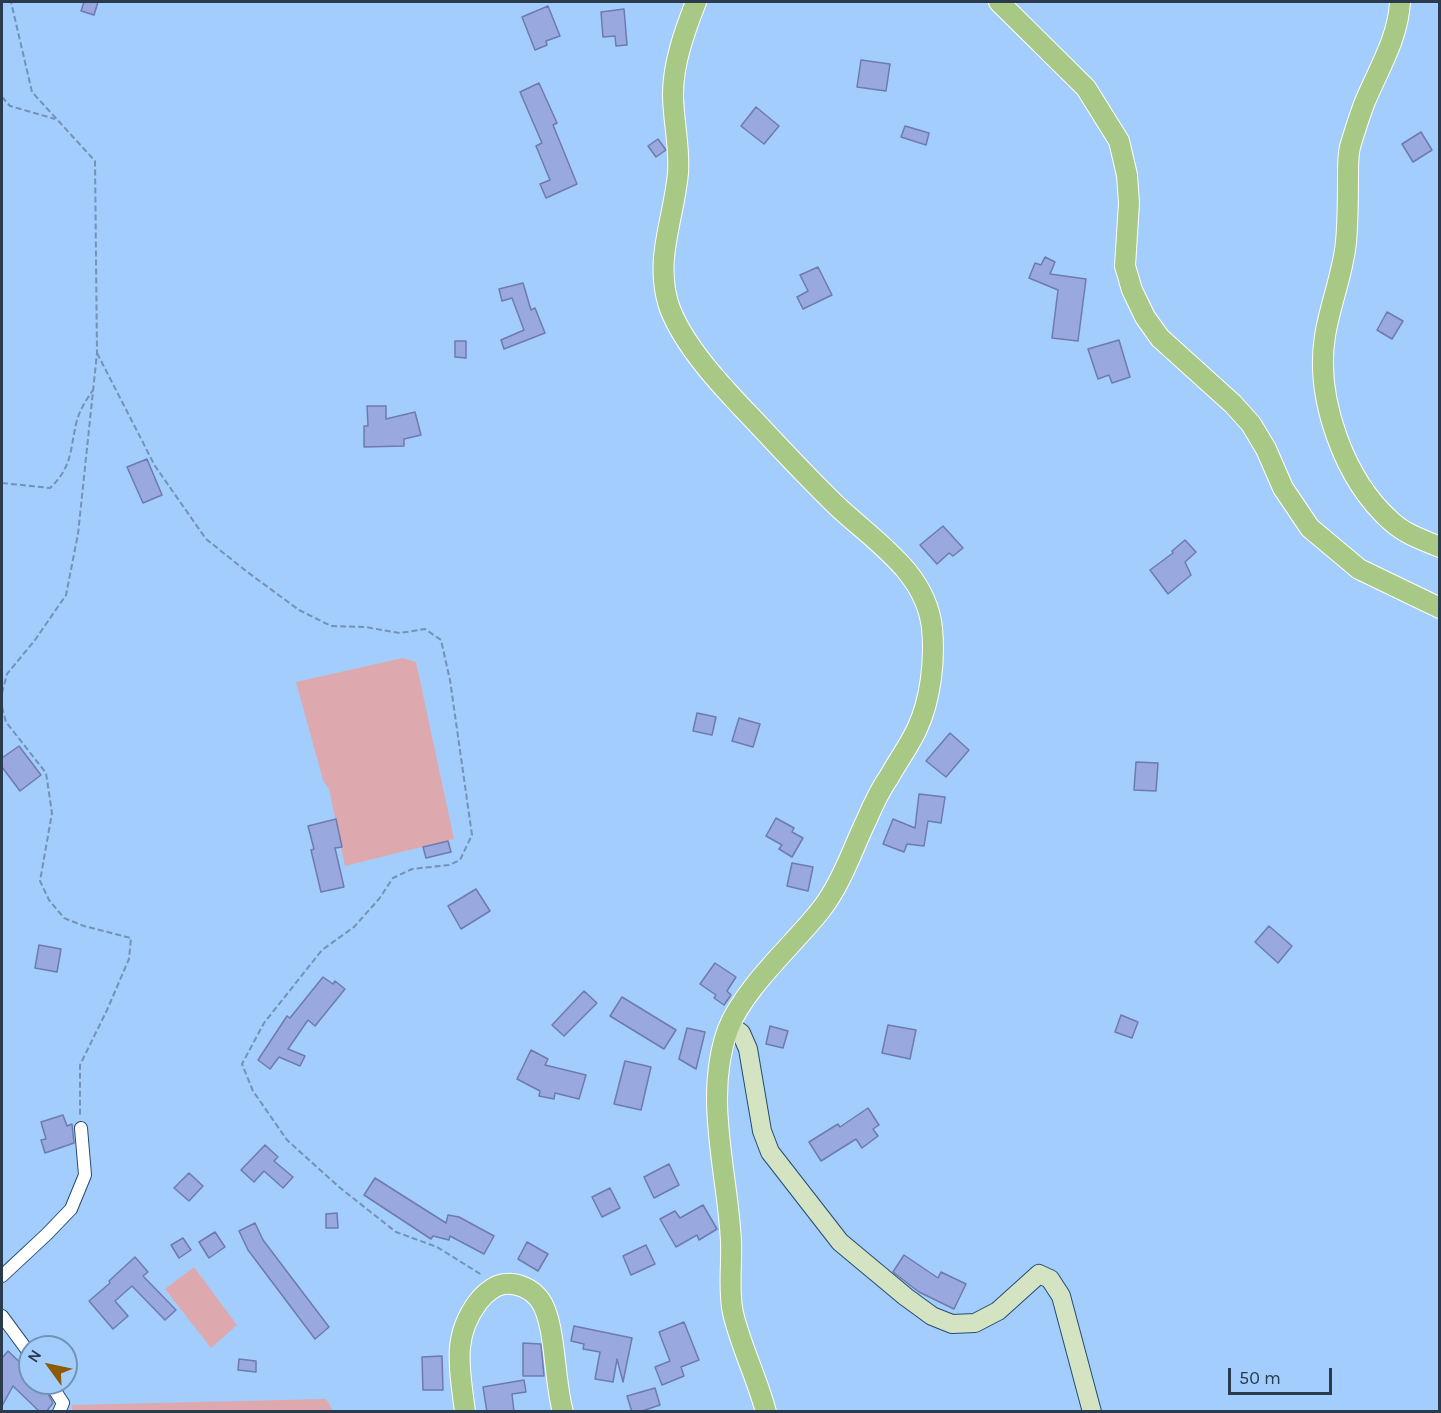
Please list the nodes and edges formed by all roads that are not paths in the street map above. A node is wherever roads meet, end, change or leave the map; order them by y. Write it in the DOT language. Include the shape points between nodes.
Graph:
graph roads {
  1 [pos="696,2"];
  2 [pos="999,2"];
  3 [pos="1400,2"];
  4 [pos="1440,547"];
  5 [pos="1440,608"];
  6 [pos="730,1025"];
  7 [pos="81,1128"];
  8 [pos="2,1276"];
  9 [pos="2,1316"];
  10 [pos="18,1338"];
  11 [pos="58,1395"];
  12 [pos="59,1412"];
  13 [pos="465,1412"];
  14 [pos="563,1412"];
  15 [pos="765,1412"];
  16 [pos="1092,1412"];
  1 -- 6 [label="main road" via="673,88 679,168 662,267 670,306 689,343 725,390 836,505 903,567 924,597 932,638 927,700 918,726 865,822 845,871 823,907 752,989"];
  2 -- 5 [label="main road" via="1086,88 1119,141 1129,203 1125,266 1145,317 1160,338 1251,424 1283,488 1310,528 1359,569"];
  3 -- 4 [label="main road" via="1389,49 1349,150 1346,243 1325,337 1324,385 1342,449 1358,480 1392,522"];
  6 -- 15 [label="main road" via="718,1081 719,1137 731,1242 732,1309"];
  6 -- 16 [label="street" via="741,1033 748,1049 762,1131 770,1152 840,1242 932,1316 952,1324 975,1323 998,1311 1039,1274 1050,1279 1060,1296"];
  7 -- 8 [label="street" via="85,1175 71,1209"];
  9 -- 10 [label="street"];
  11 -- 12 [label="street" via="63,1403"];
  13 -- 14 [label="main road" via="459,1369 462,1332 480,1299 497,1285 509,1283 521,1285 540,1300 550,1328"];
}
